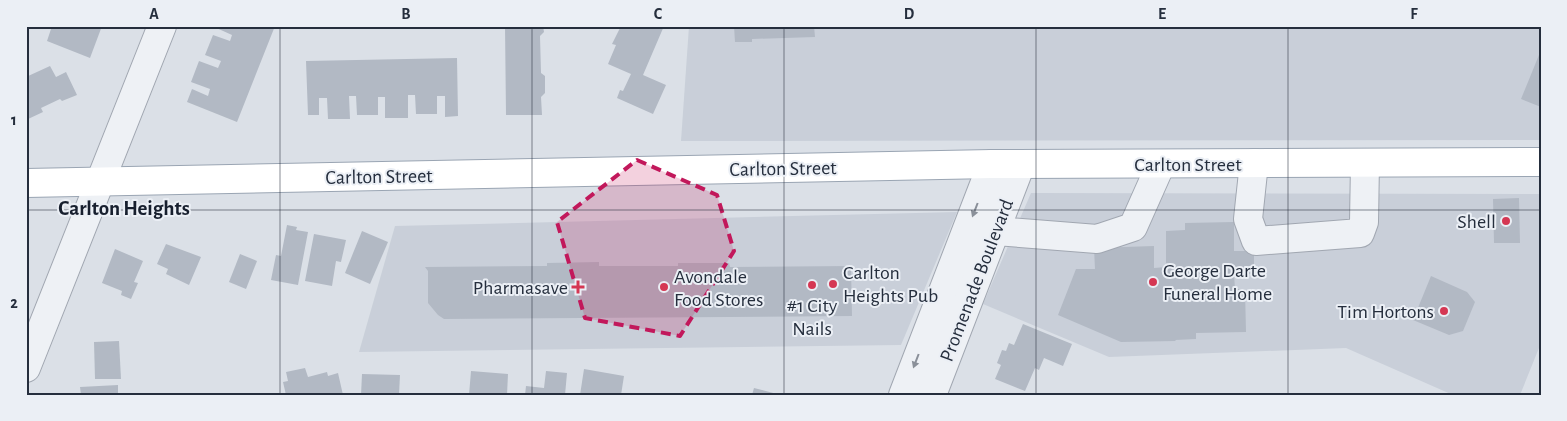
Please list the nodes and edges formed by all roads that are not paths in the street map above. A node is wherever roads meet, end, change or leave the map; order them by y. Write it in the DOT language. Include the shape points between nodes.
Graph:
graph roads {
  1 [pos="162,26"];
  2 [pos="1254,163"];
  3 [pos="1365,163"];
  4 [pos="992,164"];
  5 [pos="1021,164"];
  6 [pos="1161,164"];
  7 [pos="1538,164"];
  8 [pos="102,181"];
  9 [pos="26,183"];
  10 [pos="995,232"];
  11 [pos="963,240"];
  12 [pos="26,368"];
  13 [pos="903,395"];
  14 [pos="932,395"];
  1 -- 8 [label="street"];
  2 -- 3 [label="main road, Carlton Street"];
  2 -- 3 [label="street" via="1248,219 1256,241 1360,233 1364,222"];
  2 -- 6 [label="main road, Carlton Street"];
  3 -- 7 [label="main road, Carlton Street"];
  4 -- 5 [label="main road, Carlton Street"];
  4 -- 8 [label="main road, Carlton Street"];
  4 -- 11 [label="street, Promenade Boulevard, one-way"];
  5 -- 6 [label="main road, Carlton Street"];
  5 -- 10 [label="street, Promenade Boulevard"];
  6 -- 10 [label="street" via="1133,227 1097,240"];
  8 -- 9 [label="main road, Carlton Street"];
  8 -- 12 [label="street"];
  10 -- 11 [label="street"];
  10 -- 14 [label="street, Promenade Boulevard"];
  11 -- 13 [label="street, Promenade Boulevard, one-way"];
}
